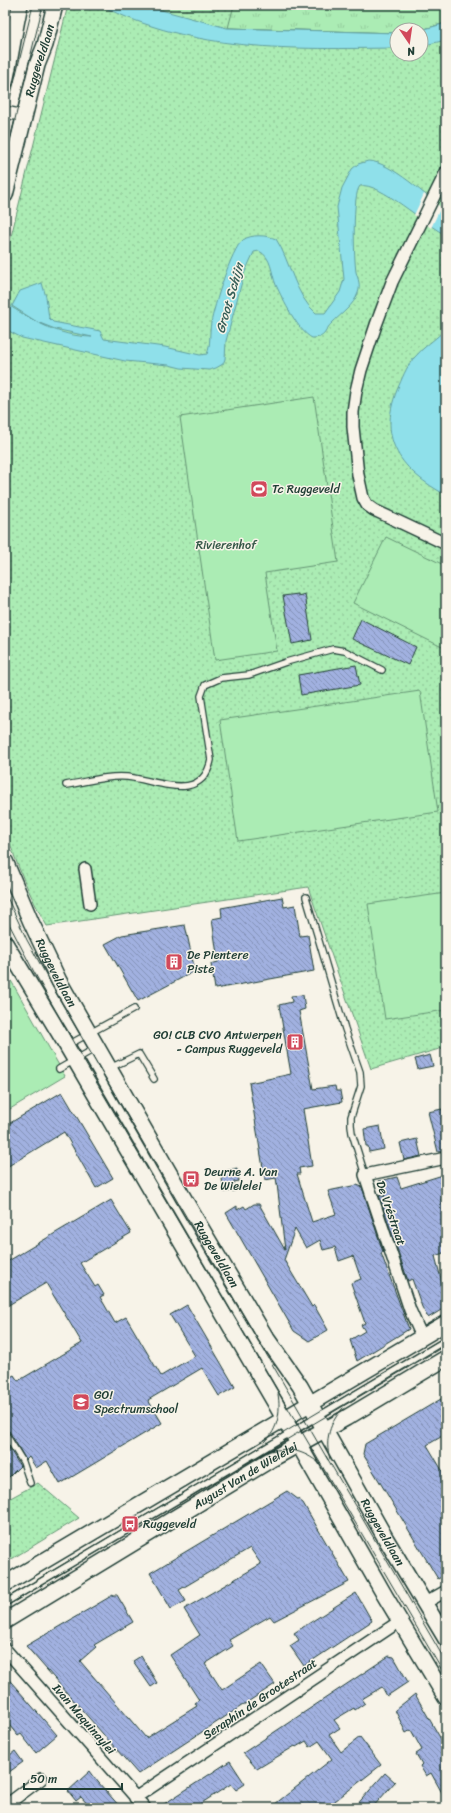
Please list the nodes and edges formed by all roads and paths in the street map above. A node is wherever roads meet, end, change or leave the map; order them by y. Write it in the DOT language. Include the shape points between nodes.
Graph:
graph roads {
  1 [pos="20,5"];
  2 [pos="55,5"];
  3 [pos="5,82"];
  4 [pos="5,112"];
  5 [pos="25,116"];
  6 [pos="446,172"];
  7 [pos="5,195"];
  8 [pos="446,544"];
  9 [pos="382,670"];
  10 [pos="66,785"];
  11 [pos="5,861"];
  12 [pos="84,869"];
  13 [pos="306,897"];
  14 [pos="90,904"];
  15 [pos="5,943"];
  16 [pos="134,1009"];
  17 [pos="90,1034"];
  18 [pos="67,1046"];
  19 [pos="98,1047"];
  20 [pos="75,1060"];
  21 [pos="110,1068"];
  22 [pos="59,1069"];
  23 [pos="154,1079"];
  24 [pos="446,1158"];
  25 [pos="365,1175"];
  26 [pos="446,1323"];
  27 [pos="422,1337"];
  28 [pos="446,1340"];
  29 [pos="446,1358"];
  30 [pos="310,1403"];
  31 [pos="317,1417"];
  32 [pos="284,1418"];
  33 [pos="324,1430"];
  34 [pos="5,1433"];
  35 [pos="295,1439"];
  36 [pos="30,1483"];
  37 [pos="5,1584"];
  38 [pos="446,1591"];
  39 [pos="5,1603"];
  40 [pos="425,1603"];
  41 [pos="5,1621"];
  42 [pos="400,1621"];
  43 [pos="446,1639"];
  44 [pos="5,1649"];
  45 [pos="446,1698"];
  46 [pos="41,1780"];
  47 [pos="135,1798"];
  48 [pos="5,1806"];
  49 [pos="145,1808"];
  1 -- 3 [label="street"];
  2 -- 5 [label="street, Ruggeveldlaan"];
  4 -- 5 [label="street"];
  5 -- 7 [label="street, Ruggeveldlaan"];
  6 -- 8 [label="street" via="392,282 361,370 353,412 354,446 361,488 367,505"];
  9 -- 10 [label="lane" via="345,651 332,650 249,675 221,678 205,685 201,696 211,760 203,779 186,786 159,784 127,777"];
  11 -- 17 [label="street, Ruggeveldlaan" via="59,981"];
  12 -- 14 [label="street"];
  13 -- 25 [label="lane" via="360,1072 360,1086 351,1125"];
  15 -- 18 [label="street, Ruggeveldlaan"];
  16 -- 17 [label="lane"];
  17 -- 18 [label="lane"];
  17 -- 19 [label="street, Ruggeveldlaan"];
  18 -- 20 [label="street, Ruggeveldlaan"];
  19 -- 20 [label="lane"];
  19 -- 21 [label="street, Ruggeveldlaan"];
  20 -- 22 [label="lane"];
  20 -- 32 [label="street, Ruggeveldlaan"];
  21 -- 23 [label="lane" via="139,1054"];
  21 -- 30 [label="street, Ruggeveldlaan" via="254,1319"];
  24 -- 25 [label="street, De Vréstraat"];
  25 -- 27 [label="street, De Vréstraat" via="410,1310"];
  26 -- 27 [label="street"];
  27 -- 30 [label="street"];
  28 -- 31 [label="lane, August Van de Wielelei"];
  29 -- 33 [label="street, August Van de Wielelei"];
  30 -- 31 [label="street, Ruggeveldlaan"];
  30 -- 32 [label="street"];
  31 -- 33 [label="street, Ruggeveldlaan"];
  31 -- 35 [label="lane, August Van de Wielelei"];
  32 -- 35 [label="street, Ruggeveldlaan"];
  32 -- 37 [label="street"];
  33 -- 35 [label="street, August Van de Wielelei"];
  33 -- 40 [label="street, Ruggeveldlaan"];
  34 -- 36 [label="lane" via="23,1462"];
  35 -- 39 [label="lane, August Van de Wielelei"];
  35 -- 41 [label="street, August Van de Wielelei"];
  35 -- 42 [label="street, Ruggeveldlaan"];
  38 -- 40 [label="street"];
  40 -- 43 [label="street, Ruggeveldlaan"];
  42 -- 45 [label="street, Ruggeveldlaan"];
  42 -- 47 [label="street, Seraphin de Grootestraat"];
  44 -- 47 [label="street, Ivan Maquinaylei"];
  46 -- 48 [label="street"];
  47 -- 49 [label="street, Ivan Maquinaylei"];
}
